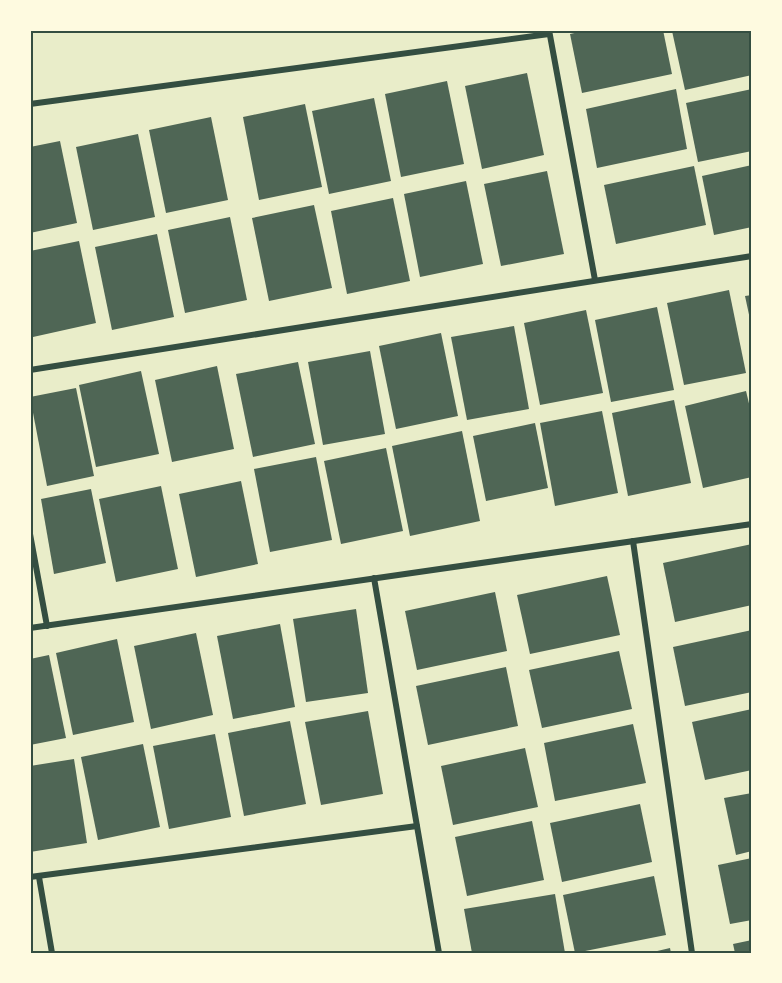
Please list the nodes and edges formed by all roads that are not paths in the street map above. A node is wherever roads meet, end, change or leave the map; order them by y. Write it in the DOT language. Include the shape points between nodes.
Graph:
graph roads {
  1 [pos="549,32"];
  2 [pos="30,104"];
  3 [pos="752,256"];
  4 [pos="595,280"];
  5 [pos="30,370"];
  6 [pos="752,524"];
  7 [pos="30,534"];
  8 [pos="633,541"];
  9 [pos="374,578"];
  10 [pos="47,626"];
  11 [pos="30,628"];
  12 [pos="417,826"];
  13 [pos="30,877"];
  14 [pos="39,877"];
  15 [pos="52,953"];
  16 [pos="439,953"];
  17 [pos="692,953"];
  1 -- 2 [label="street"];
  1 -- 4 [label="street"];
  3 -- 4 [label="street"];
  4 -- 5 [label="street"];
  6 -- 8 [label="street"];
  7 -- 10 [label="street"];
  8 -- 9 [label="street"];
  8 -- 17 [label="street"];
  9 -- 10 [label="street"];
  9 -- 12 [label="street"];
  10 -- 11 [label="street"];
  12 -- 14 [label="street"];
  12 -- 16 [label="street"];
  13 -- 14 [label="street"];
  14 -- 15 [label="street"];
}
